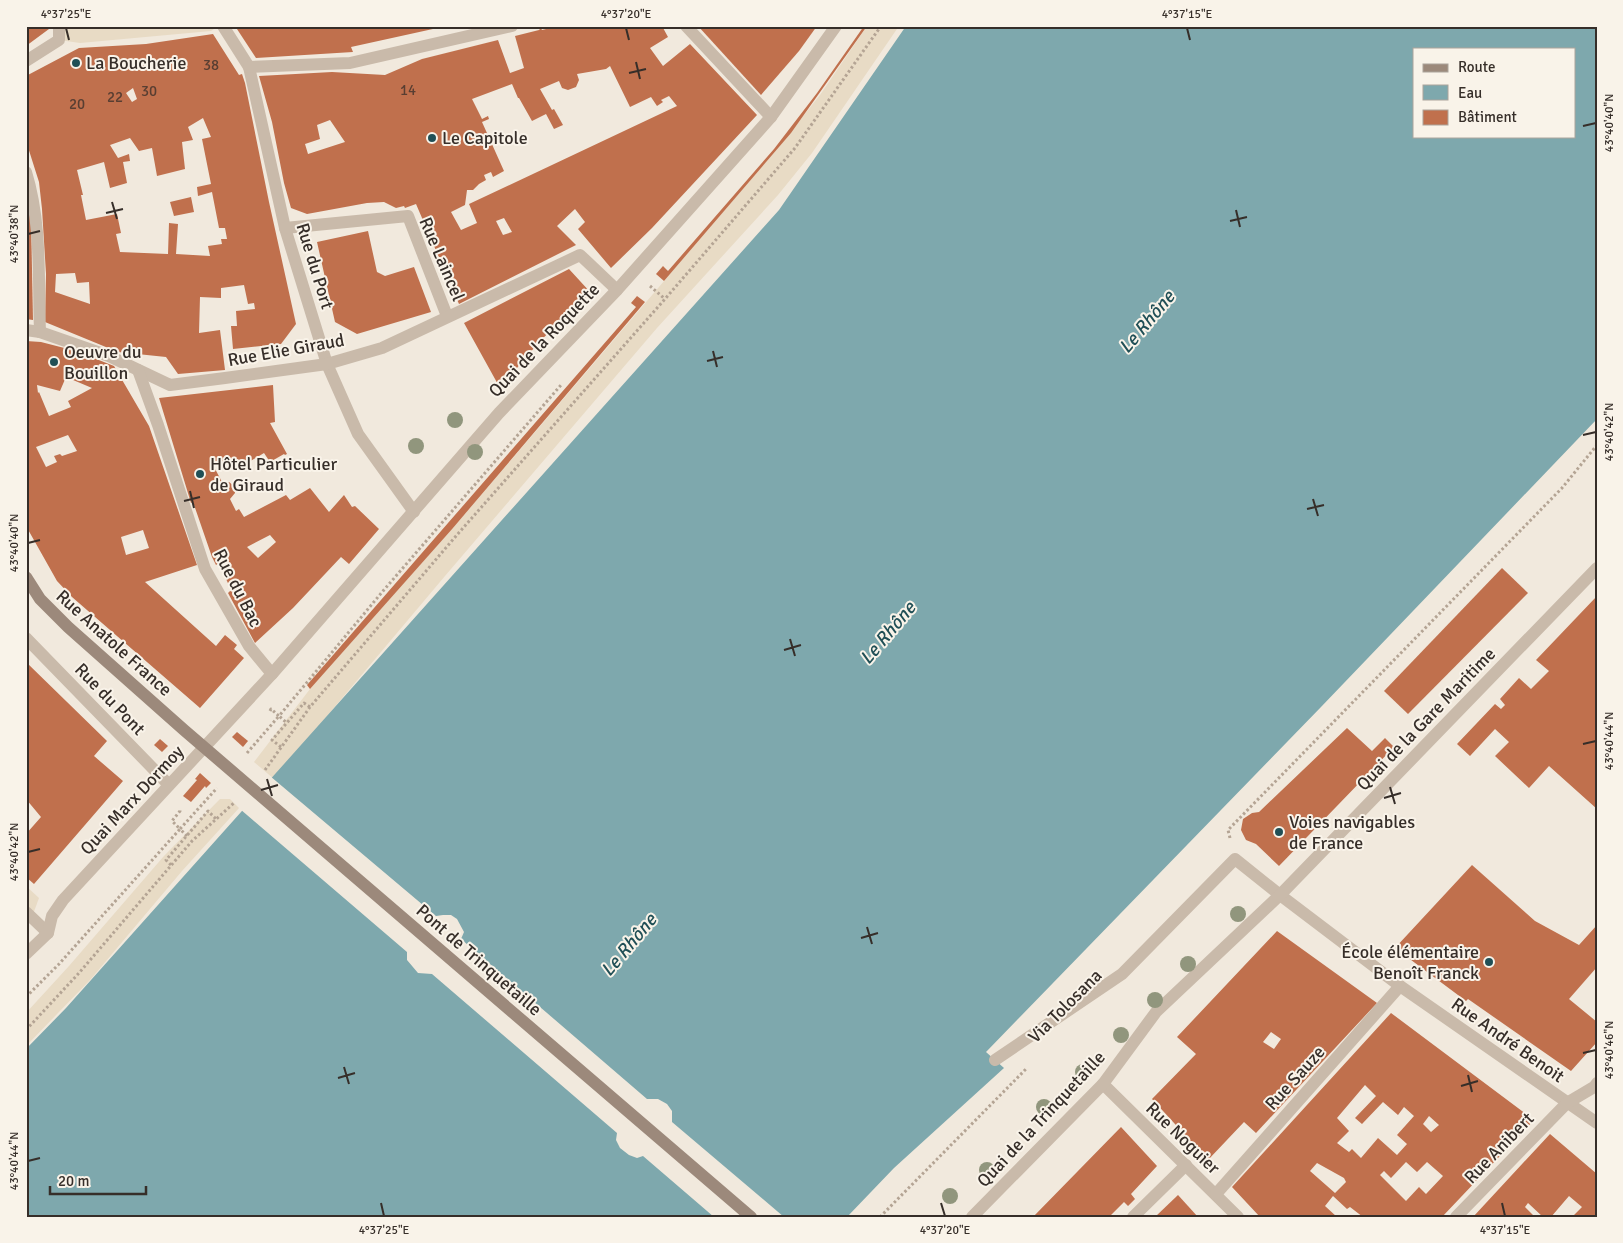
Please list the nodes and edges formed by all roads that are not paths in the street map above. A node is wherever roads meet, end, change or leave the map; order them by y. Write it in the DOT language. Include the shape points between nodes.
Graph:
graph roads {
  1 [pos="59,26"];
  2 [pos="223,26"];
  3 [pos="512,26"];
  4 [pos="686,26"];
  5 [pos="836,26"];
  6 [pos="26,62"];
  7 [pos="249,67"];
  8 [pos="771,117"];
  9 [pos="26,172"];
  10 [pos="285,228"];
  11 [pos="617,290"];
  12 [pos="447,316"];
  13 [pos="26,330"];
  14 [pos="40,332"];
  15 [pos="327,364"];
  16 [pos="138,370"];
  17 [pos="414,512"];
  18 [pos="1597,568"];
  19 [pos="26,576"];
  20 [pos="26,638"];
  21 [pos="272,674"];
  22 [pos="184,730"];
  23 [pos="169,785"];
  24 [pos="1280,895"];
  25 [pos="26,912"];
  26 [pos="48,933"];
  27 [pos="26,954"];
  28 [pos="1400,986"];
  29 [pos="995,1060"];
  30 [pos="1597,1083"];
  31 [pos="1103,1084"];
  32 [pos="1567,1103"];
  33 [pos="1597,1123"];
  34 [pos="1186,1164"];
  35 [pos="1216,1194"];
  36 [pos="751,1217"];
  37 [pos="972,1217"];
  38 [pos="1132,1217"];
  39 [pos="1238,1217"];
  40 [pos="1456,1217"];
  1 -- 6 [label="street" via="59,40"];
  2 -- 7 [label="street, Rue du Port"];
  3 -- 7 [label="street" via="350,63"];
  4 -- 8 [label="street"];
  5 -- 8 [label="street, Quai de la Roquette"];
  7 -- 10 [label="street, Rue du Port"];
  8 -- 11 [label="street, Quai de la Roquette"];
  9 -- 14 [label="street" via="37,219"];
  10 -- 12 [label="street, Rue Laincel" via="408,216"];
  10 -- 15 [label="street, Rue du Port"];
  11 -- 12 [label="street, Rue Elie Giraud" via="580,255"];
  11 -- 17 [label="street, Quai de la Roquette" via="499,413"];
  12 -- 15 [label="street, Rue Elie Giraud" via="382,348"];
  13 -- 14 [label="street, Rue Elie Giraud"];
  14 -- 16 [label="street, Rue Elie Giraud" via="109,356"];
  15 -- 16 [label="street, Rue Elie Giraud" via="170,385"];
  15 -- 17 [label="street, Rue du Port" via="358,434"];
  16 -- 21 [label="street, Rue du Bac" via="205,568 249,646"];
  17 -- 21 [label="street, Quai de la Roquette"];
  18 -- 24 [label="street, Quai de la Gare Maritime"];
  19 -- 22 [label="main road, Rue Anatole France" via="40,599 68,627"];
  20 -- 23 [label="street, Rue du Pont"];
  21 -- 23 [label="street, Quai Marx Dormoy"];
  22 -- 36 [label="main road, Pont de Trinquetaille"];
  23 -- 26 [label="street, Quai Marx Dormoy" via="63,900 52,916"];
  24 -- 28 [label="street, Rue André Benoit"];
  24 -- 29 [label="street, Via Tolosana" via="1235,859 1122,974"];
  24 -- 31 [label="street, Quai de la Trinquetaille" via="1156,1012"];
  25 -- 26 [label="street"];
  26 -- 27 [label="street, Quai Marx Dormoy"];
  28 -- 32 [label="street, Rue André Benoit"];
  28 -- 35 [label="street, Rue Sauze"];
  30 -- 32 [label="street, Rue Anibert"];
  31 -- 34 [label="street, Rue Noguier"];
  31 -- 37 [label="street, Quai de la Trinquetaille"];
  32 -- 33 [label="street, Rue André Benoit"];
  32 -- 40 [label="street, Rue Anibert"];
  34 -- 35 [label="street, Rue Noguier"];
  34 -- 38 [label="street"];
  35 -- 39 [label="street, Rue Noguier"];
}
